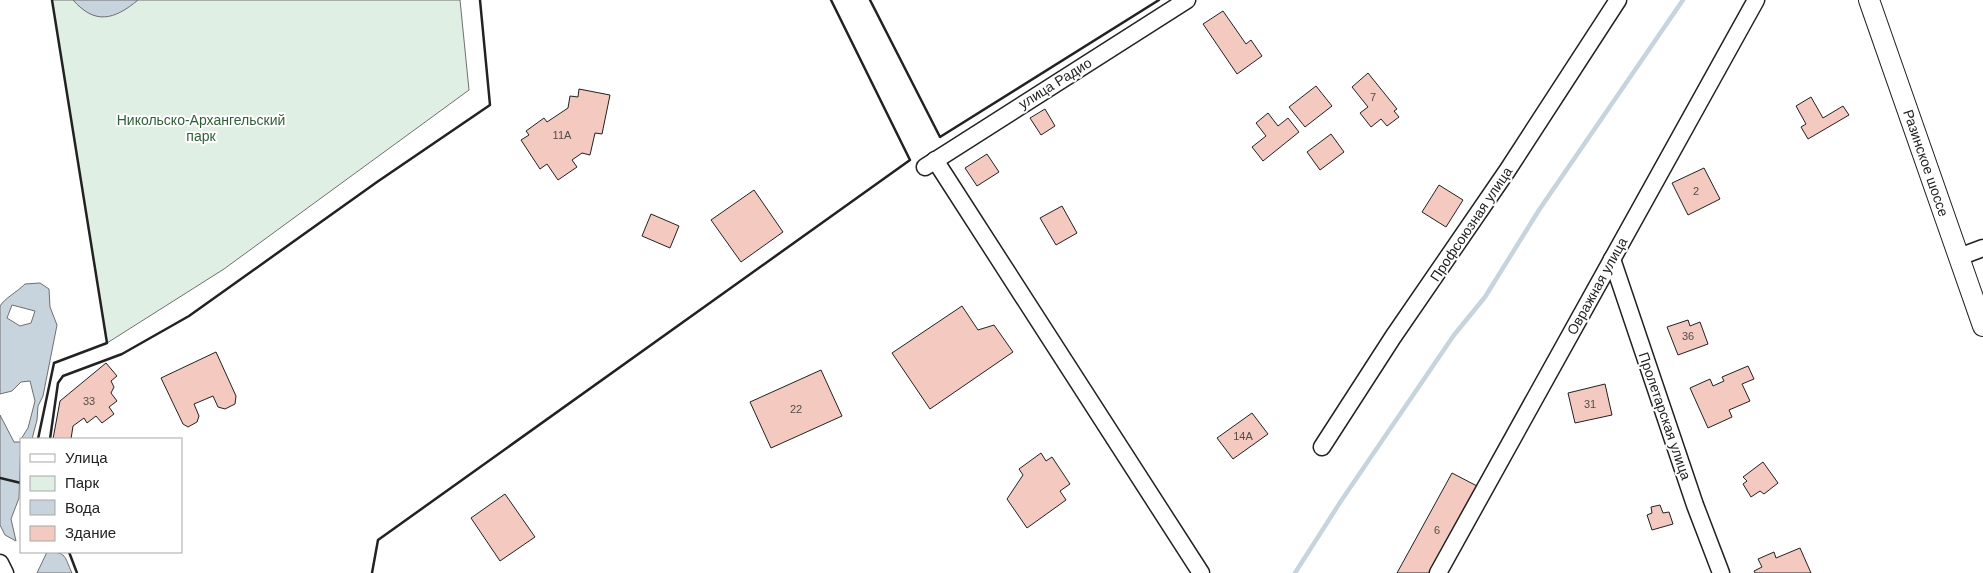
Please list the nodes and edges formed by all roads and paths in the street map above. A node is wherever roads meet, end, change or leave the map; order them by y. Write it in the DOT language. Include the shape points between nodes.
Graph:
graph roads {
  1 [pos="1186,0"];
  2 [pos="1618,0"];
  3 [pos="1756,0"];
  4 [pos="1869,0"];
  5 [pos="1983,248"];
  6 [pos="1959,257"];
  7 [pos="1612,259"];
  8 [pos="1983,326"];
  9 [pos="1322,447"];
  10 [pos="0,563"];
  11 [pos="5,573"];
  12 [pos="1201,573"];
  13 [pos="1438,573"];
  14 [pos="1721,573"];
  1 -- 12 [label="street, улица Радио" via="930,163"];
  2 -- 9 [label="street, Профсоюзная улица"];
  3 -- 7 [label="street, Овражная улица"];
  4 -- 6 [label="main road, Разинское шоссе"];
  5 -- 6 [label="street"];
  6 -- 8 [label="main road, Разинское шоссе"];
  7 -- 13 [label="street, Овражная улица"];
  7 -- 14 [label="street, Пролетарская улица"];
  10 -- 11 [label="street"];
}
